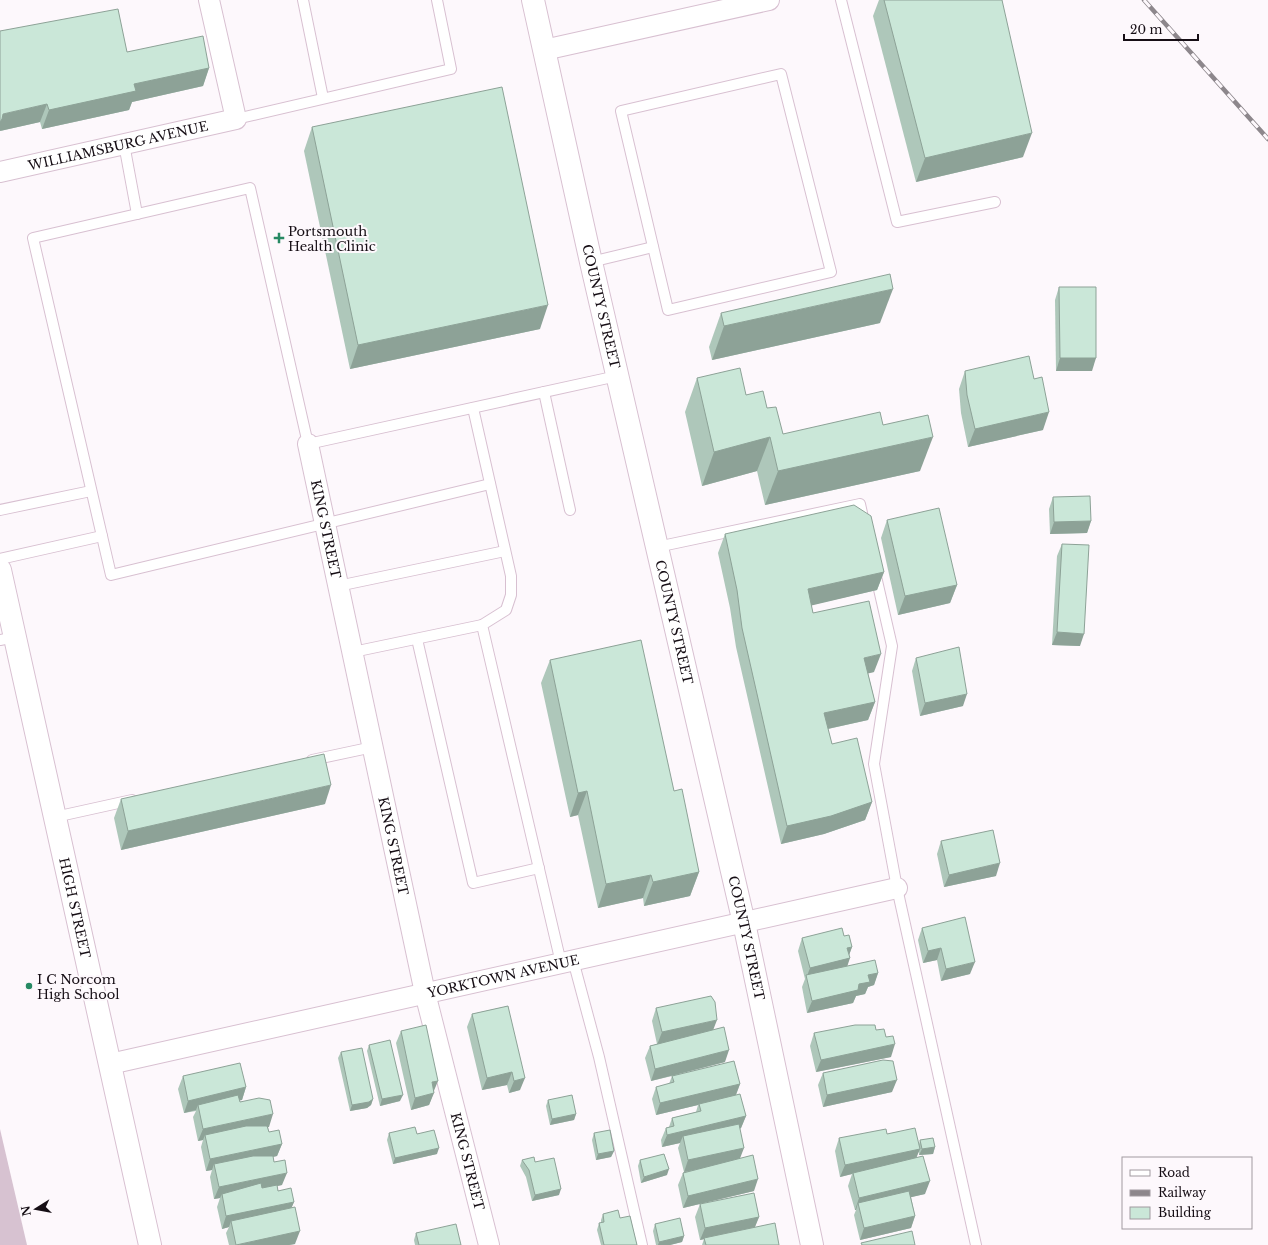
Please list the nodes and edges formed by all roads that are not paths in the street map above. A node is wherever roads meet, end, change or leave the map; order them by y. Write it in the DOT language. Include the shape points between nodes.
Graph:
graph roads {
  1 [pos="209,0"];
  2 [pos="303,0"];
  3 [pos="437,0"];
  4 [pos="533,0"];
  5 [pos="769,0"];
  6 [pos="841,0"];
  7 [pos="544,50"];
  8 [pos="323,98"];
  9 [pos="236,119"];
  10 [pos="124,144"];
  11 [pos="0,172"];
  12 [pos="995,202"];
  13 [pos="137,214"];
  14 [pos="653,247"];
  15 [pos="591,262"];
  16 [pos="617,376"];
  17 [pos="544,392"];
  18 [pos="473,408"];
  19 [pos="308,444"];
  20 [pos="490,484"];
  21 [pos="91,491"];
  22 [pos="0,510"];
  23 [pos="570,510"];
  24 [pos="326,524"];
  25 [pos="867,534"];
  26 [pos="102,536"];
  27 [pos="657,547"];
  28 [pos="505,552"];
  29 [pos="0,558"];
  30 [pos="874,564"];
  31 [pos="0,570"];
  32 [pos="338,586"];
  33 [pos="482,625"];
  34 [pos="7,638"];
  35 [pos="417,639"];
  36 [pos="353,652"];
  37 [pos="373,747"];
  38 [pos="303,762"];
  39 [pos="140,798"];
  40 [pos="55,817"];
  41 [pos="538,868"];
  42 [pos="897,888"];
  43 [pos="744,923"];
  44 [pos="567,962"];
  45 [pos="425,993"];
  46 [pos="110,1064"];
  47 [pos="150,1245"];
  48 [pos="489,1245"];
  49 [pos="642,1245"];
  50 [pos="812,1245"];
  51 [pos="976,1245"];
  1 -- 9 [label="street"];
  2 -- 8 [label="lane"];
  3 -- 8 [label="lane" via="451,69"];
  4 -- 7 [label="street, COUNTY STREET"];
  5 -- 7 [label="street"];
  6 -- 12 [label="lane" via="897,222"];
  7 -- 15 [label="street, COUNTY STREET"];
  8 -- 9 [label="lane"];
  9 -- 10 [label="street, WILLIAMSBURG AVENUE"];
  10 -- 11 [label="street, WILLIAMSBURG AVENUE"];
  10 -- 13 [label="lane"];
  13 -- 19 [label="lane" via="250,188"];
  13 -- 21 [label="lane" via="33,238"];
  14 -- 14 [label="lane" via="621,111 781,74 831,272 668,310"];
  14 -- 15 [label="lane"];
  15 -- 16 [label="street, COUNTY STREET"];
  16 -- 17 [label="lane"];
  16 -- 27 [label="street, COUNTY STREET"];
  17 -- 18 [label="lane"];
  17 -- 23 [label="lane"];
  18 -- 19 [label="lane"];
  18 -- 20 [label="lane"];
  19 -- 24 [label="street, KING STREET"];
  20 -- 24 [label="lane"];
  20 -- 28 [label="lane"];
  21 -- 22 [label="lane"];
  21 -- 26 [label="lane"];
  24 -- 26 [label="lane" via="111,574"];
  24 -- 32 [label="street, KING STREET"];
  25 -- 27 [label="lane" via="860,504"];
  26 -- 29 [label="lane"];
  27 -- 43 [label="street, COUNTY STREET"];
  28 -- 32 [label="lane"];
  28 -- 33 [label="lane" via="511,576 511,595 506,610"];
  30 -- 42 [label="lane" via="892,646 874,764"];
  31 -- 34 [label="street, HIGH STREET"];
  32 -- 36 [label="street, KING STREET"];
  33 -- 35 [label="lane"];
  33 -- 41 [label="lane"];
  34 -- 40 [label="street, HIGH STREET"];
  35 -- 36 [label="lane"];
  35 -- 41 [label="lane" via="473,883"];
  36 -- 37 [label="street, KING STREET"];
  37 -- 38 [label="lane"];
  37 -- 45 [label="street, KING STREET"];
  39 -- 40 [label="lane"];
  40 -- 46 [label="street, HIGH STREET"];
  41 -- 44 [label="lane"];
  42 -- 43 [label="street, YORKTOWN AVENUE"];
  42 -- 51 [label="lane"];
  43 -- 44 [label="street, YORKTOWN AVENUE"];
  43 -- 50 [label="street, COUNTY STREET"];
  44 -- 45 [label="street, YORKTOWN AVENUE"];
  44 -- 49 [label="lane" via="599,1057"];
  45 -- 46 [label="street, YORKTOWN AVENUE"];
  45 -- 48 [label="street, KING STREET"];
  46 -- 47 [label="street, HIGH STREET"];
}
